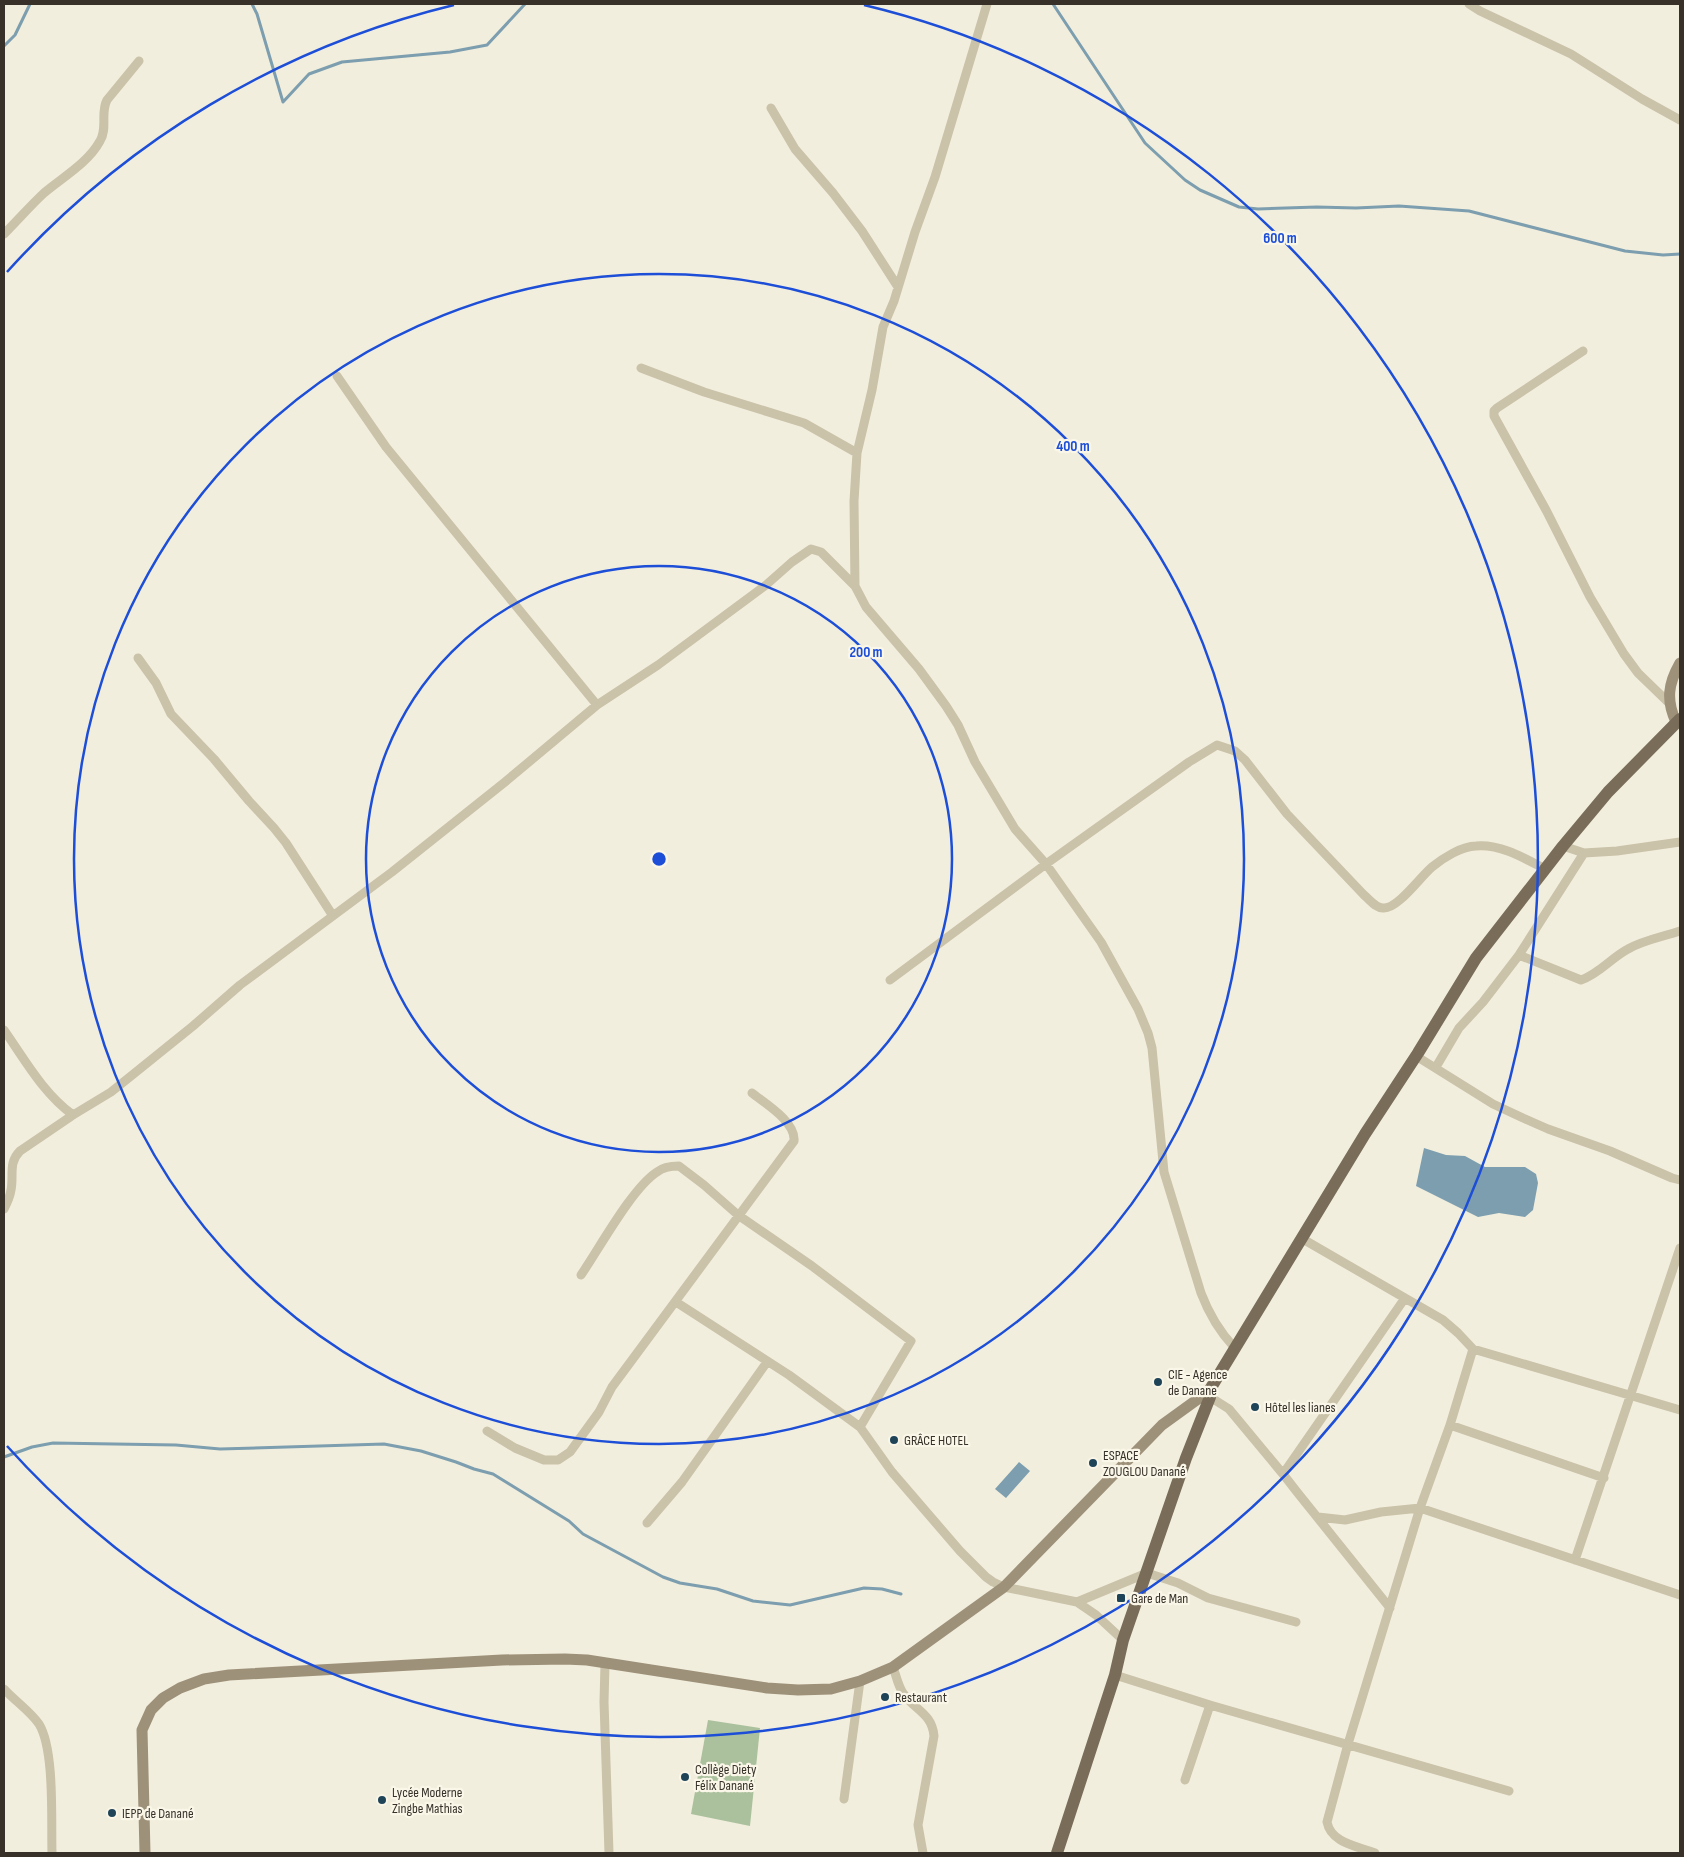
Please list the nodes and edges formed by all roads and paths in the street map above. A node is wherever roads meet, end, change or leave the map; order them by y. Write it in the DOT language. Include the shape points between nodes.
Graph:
graph roads {
  1 [pos="987,4"];
  2 [pos="1468,4"];
  3 [pos="139,61"];
  4 [pos="771,108"];
  5 [pos="1680,120"];
  6 [pos="4,234"];
  7 [pos="898,287"];
  8 [pos="1583,351"];
  9 [pos="641,368"];
  10 [pos="337,376"];
  11 [pos="857,454"];
  12 [pos="854,586"];
  13 [pos="138,658"];
  14 [pos="1680,662"];
  15 [pos="1669,703"];
  16 [pos="596,705"];
  17 [pos="1678,721"];
  18 [pos="1680,842"];
  19 [pos="1562,846"];
  20 [pos="1584,853"];
  21 [pos="1046,864"];
  22 [pos="1545,869"];
  23 [pos="333,916"];
  24 [pos="1680,931"];
  25 [pos="1519,955"];
  26 [pos="890,980"];
  27 [pos="4,1030"];
  28 [pos="1416,1056"];
  29 [pos="1436,1067"];
  30 [pos="752,1093"];
  31 [pos="73,1115"];
  32 [pos="1676,1179"];
  33 [pos="1680,1188"];
  34 [pos="4,1209"];
  35 [pos="738,1215"];
  36 [pos="1301,1238"];
  37 [pos="1680,1248"];
  38 [pos="581,1275"];
  39 [pos="1405,1298"];
  40 [pos="676,1302"];
  41 [pos="1234,1347"];
  42 [pos="1473,1349"];
  43 [pos="767,1362"];
  44 [pos="1209,1394"];
  45 [pos="1631,1394"];
  46 [pos="1680,1410"];
  47 [pos="1450,1425"];
  48 [pos="860,1427"];
  49 [pos="487,1431"];
  50 [pos="1283,1474"];
  51 [pos="1604,1478"];
  52 [pos="1420,1508"];
  53 [pos="1318,1517"];
  54 [pos="647,1523"];
  55 [pos="1575,1560"];
  56 [pos="1147,1573"];
  57 [pos="1004,1587"];
  58 [pos="1680,1595"];
  59 [pos="1077,1602"];
  60 [pos="1390,1608"];
  61 [pos="1296,1622"];
  62 [pos="1123,1640"];
  63 [pos="605,1664"];
  64 [pos="893,1667"];
  65 [pos="1115,1674"];
  66 [pos="860,1681"];
  67 [pos="4,1689"];
  68 [pos="1210,1705"];
  69 [pos="1348,1744"];
  70 [pos="1185,1780"];
  71 [pos="1509,1791"];
  72 [pos="844,1799"];
  73 [pos="52,1853"];
  74 [pos="145,1853"];
  75 [pos="609,1853"];
  76 [pos="923,1853"];
  77 [pos="1057,1853"];
  78 [pos="1374,1853"];
  1 -- 7 [label="street" via="935,178"];
  2 -- 5 [label="street" via="1570,54"];
  3 -- 6 [label="street" via="107,100 104,134 91,155 42,196"];
  4 -- 7 [label="street" via="795,149 833,192"];
  7 -- 11 [label="street" via="884,327"];
  8 -- 15 [label="street" via="1497,408 1494,416 1590,598 1624,654 1638,673"];
  9 -- 11 [label="street" via="704,392 804,423"];
  10 -- 16 [label="street" via="386,447"];
  11 -- 12 [label="street"];
  12 -- 16 [label="street" via="821,552 811,549 658,665"];
  12 -- 21 [label="street" via="866,607 946,706 1010,822"];
  13 -- 23 [label="street" via="156,683 171,714 280,835"];
  14 -- 15 [label="street" via="1670,686"];
  15 -- 17 [label="street"];
  16 -- 23 [label="street" via="505,782"];
  17 -- 19 [label="main road" via="1608,792"];
  18 -- 20 [label="street"];
  19 -- 20 [label="street"];
  19 -- 22 [label="main road"];
  20 -- 25 [label="street"];
  21 -- 22 [label="street" via="1217,745 1235,751 1245,760 1287,814 1364,895 1382,908 1397,903 1432,866 1460,850 1476,846 1512,853"];
  21 -- 26 [label="street"];
  21 -- 41 [label="street" via="1101,942 1148,1033 1154,1062 1164,1172 1200,1293 1216,1326"];
  22 -- 28 [label="main road" via="1476,958"];
  23 -- 31 [label="street" via="240,985 111,1092"];
  24 -- 25 [label="street" via="1626,950 1581,980"];
  25 -- 29 [label="street" via="1459,1028"];
  27 -- 31 [label="street" via="50,1094"];
  28 -- 29 [label="street"];
  28 -- 36 [label="main road"];
  29 -- 32 [label="street" via="1493,1104 1523,1118"];
  30 -- 35 [label="street" via="790,1124 794,1141"];
  31 -- 34 [label="street" via="16,1156 12,1164 12,1188"];
  32 -- 33 [label="street"];
  35 -- 38 [label="street" via="679,1166 661,1169 647,1180 626,1207"];
  35 -- 40 [label="street"];
  35 -- 48 [label="street" via="911,1341"];
  36 -- 39 [label="street"];
  36 -- 41 [label="main road"];
  37 -- 45 [label="street"];
  39 -- 42 [label="street" via="1449,1324"];
  39 -- 50 [label="street"];
  40 -- 43 [label="street"];
  40 -- 49 [label="street" via="612,1387 565,1457 550,1461 538,1459"];
  41 -- 44 [label="main road"];
  42 -- 45 [label="street"];
  42 -- 47 [label="street"];
  43 -- 48 [label="street"];
  43 -- 54 [label="street" via="682,1482"];
  44 -- 50 [label="street" via="1229,1410"];
  44 -- 56 [label="main road"];
  44 -- 57 [label="street" via="1162,1425"];
  45 -- 46 [label="street"];
  45 -- 51 [label="street"];
  47 -- 51 [label="street"];
  47 -- 52 [label="street"];
  48 -- 57 [label="street" via="892,1472 960,1551 986,1577"];
  50 -- 53 [label="street"];
  51 -- 55 [label="street"];
  52 -- 53 [label="street" via="1345,1520"];
  52 -- 55 [label="street"];
  52 -- 60 [label="street"];
  53 -- 60 [label="street"];
  55 -- 58 [label="street"];
  56 -- 59 [label="street"];
  56 -- 61 [label="street" via="1178,1583 1208,1598"];
  56 -- 62 [label="main road"];
  57 -- 59 [label="street"];
  57 -- 64 [label="street"];
  59 -- 62 [label="street"];
  60 -- 69 [label="street"];
  62 -- 65 [label="main road"];
  63 -- 66 [label="street" via="767,1688 831,1689"];
  63 -- 74 [label="street" via="587,1660 502,1660 229,1675 204,1679 180,1688 151,1710 142,1730"];
  63 -- 75 [label="street"];
  64 -- 66 [label="street"];
  64 -- 76 [label="street" via="903,1693 933,1726 918,1825"];
  65 -- 68 [label="street"];
  65 -- 77 [label="main road"];
  66 -- 72 [label="street"];
  67 -- 73 [label="street" via="44,1732 51,1789"];
  68 -- 69 [label="street"];
  68 -- 70 [label="street"];
  69 -- 71 [label="street"];
  69 -- 78 [label="street" via="1328,1822 1329,1830 1336,1838"];
}
